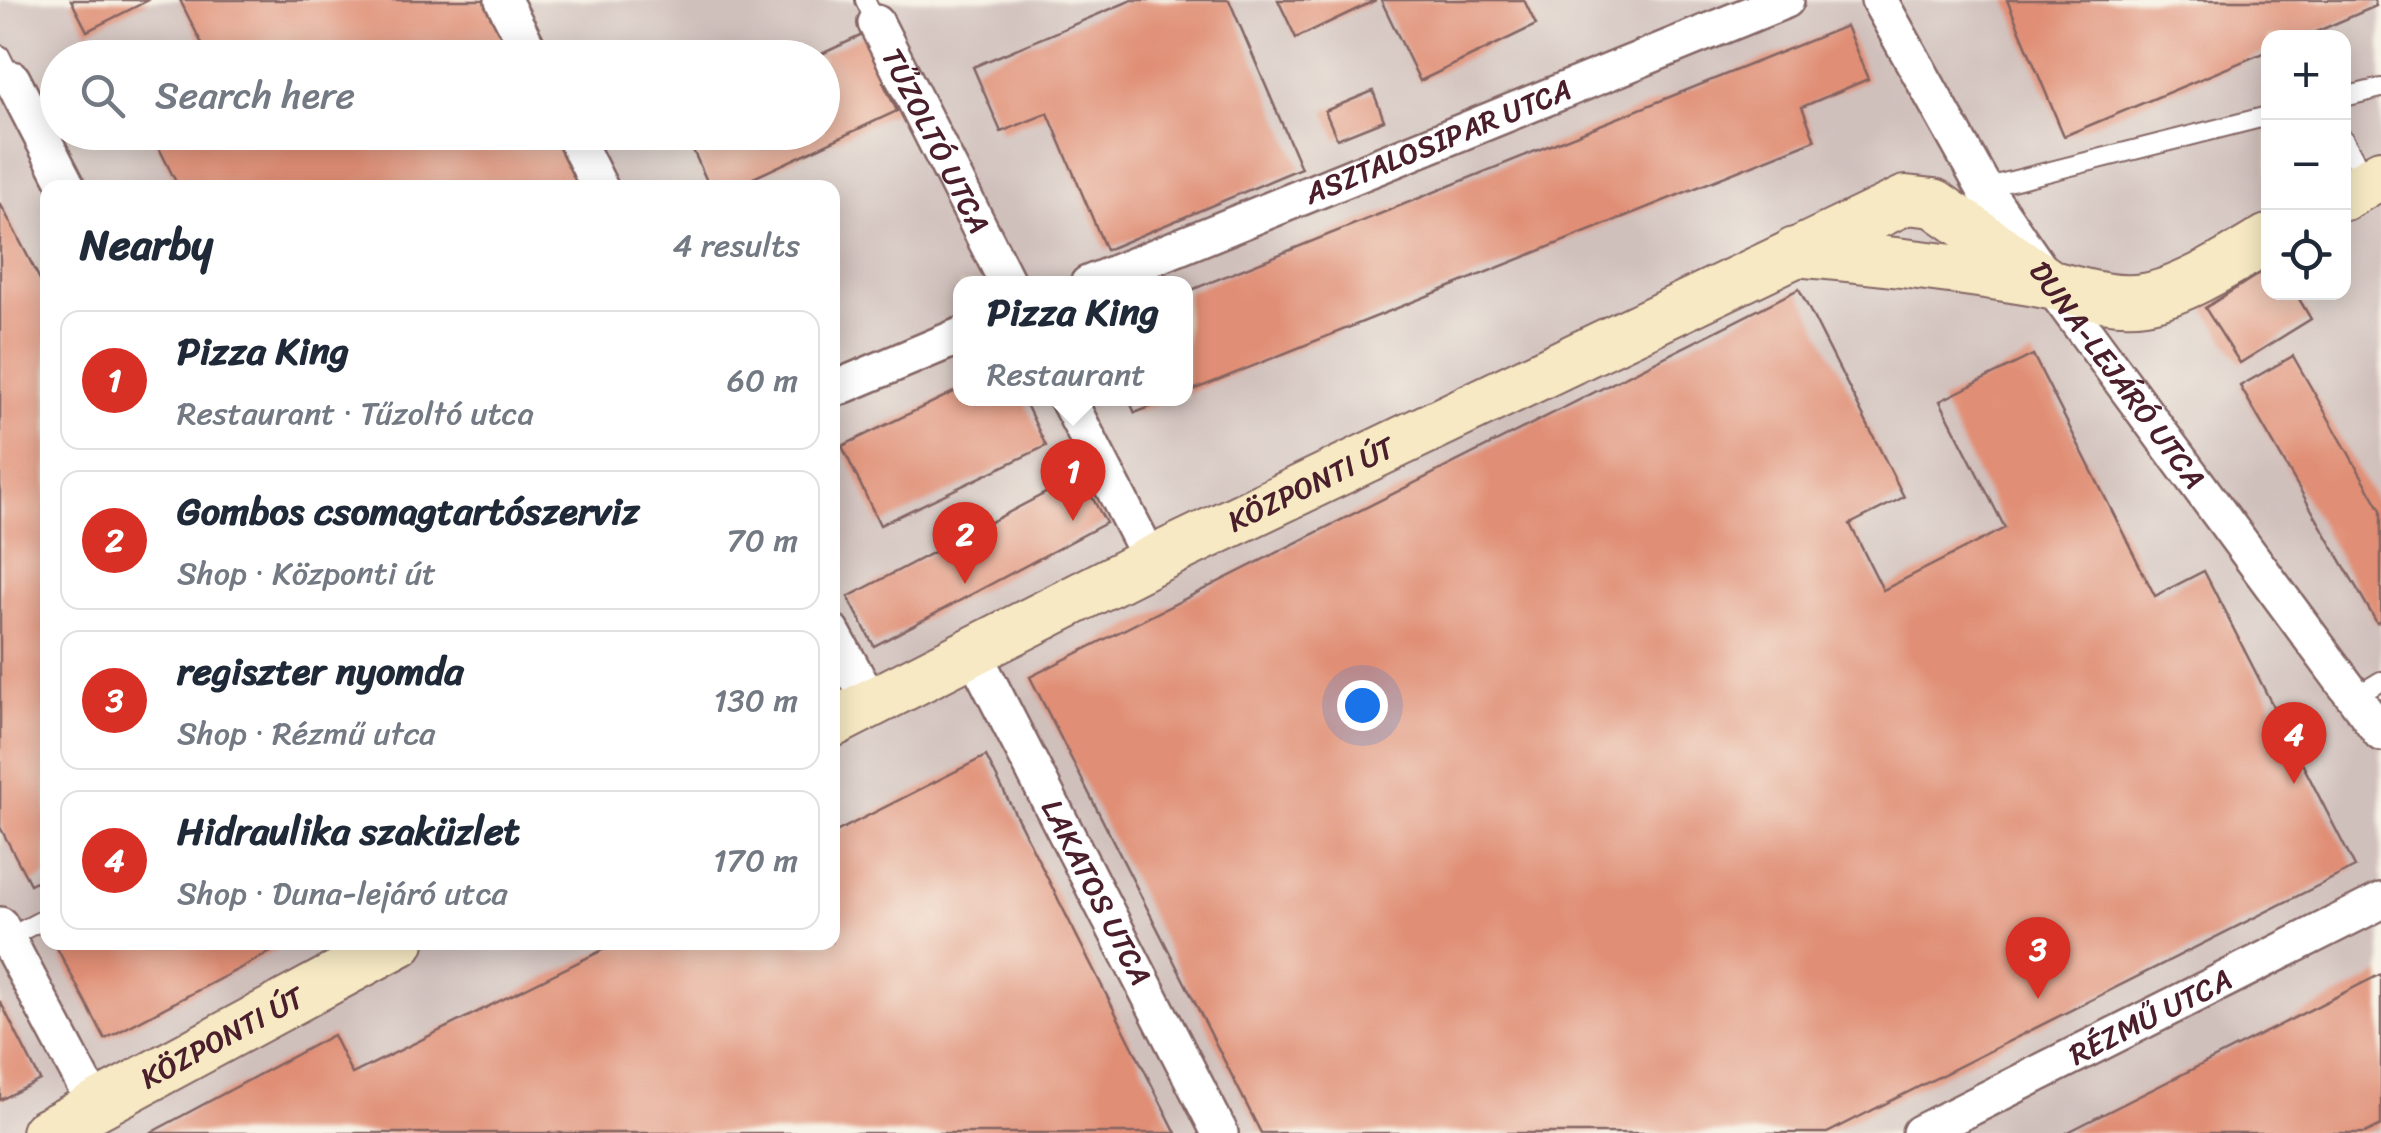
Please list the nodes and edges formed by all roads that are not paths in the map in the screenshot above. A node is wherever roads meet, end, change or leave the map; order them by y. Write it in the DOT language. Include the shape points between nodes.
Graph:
graph roads {
  1 [pos="504,0"];
  2 [pos="1786,0"];
  3 [pos="1879,0"];
  4 [pos="871,12"];
  5 [pos="524,40"];
  6 [pos="6,67"];
  7 [pos="2381,88"];
  8 [pos="2351,95"];
  9 [pos="2261,118"];
  10 [pos="40,133"];
  11 [pos="49,150"];
  12 [pos="581,150"];
  13 [pos="2351,155"];
  14 [pos="64,180"];
  15 [pos="596,180"];
  16 [pos="2364,184"];
  17 [pos="1984,188"];
  18 [pos="2261,243"];
  19 [pos="1004,276"];
  20 [pos="1108,276"];
  21 [pos="2050,284"];
  22 [pos="953,339"];
  23 [pos="840,387"];
  24 [pos="1071,406"];
  25 [pos="1151,561"];
  26 [pos="973,652"];
  27 [pos="840,664"];
  28 [pos="2367,690"];
  29 [pos="852,713"];
  30 [pos="2381,734"];
  31 [pos="2381,901"];
  32 [pos="40,920"];
  33 [pos="2,936"];
  34 [pos="385,950"];
  35 [pos="96,1106"];
  36 [pos="46,1133"];
  37 [pos="1220,1133"];
  38 [pos="1920,1133"];
  1 -- 5 [label="street"];
  2 -- 20 [label="street, ASZTALOSIPAR UTCA"];
  3 -- 17 [label="street, DUNA-LEJÁRÓ UTCA"];
  4 -- 19 [label="street, TŰZOLTÓ UTCA"];
  6 -- 10 [label="street"];
  7 -- 8 [label="lane"];
  9 -- 17 [label="lane"];
  11 -- 14 [label="street"];
  12 -- 15 [label="street"];
  13 -- 16 [label="lane"];
  17 -- 21 [label="street, DUNA-LEJÁRÓ UTCA"];
  18 -- 21 [label="street, KÖZPONTI ÚT" via="2146,298 2111,298"];
  21 -- 25 [label="street, KÖZPONTI ÚT" via="1934,203 1906,200"];
  21 -- 28 [label="street, DUNA-LEJÁRÓ UTCA"];
  22 -- 23 [label="street"];
  24 -- 25 [label="street"];
  25 -- 26 [label="street, KÖZPONTI ÚT"];
  26 -- 29 [label="street, KÖZPONTI ÚT"];
  26 -- 37 [label="street, LAKATOS UTCA"];
  27 -- 29 [label="street"];
  28 -- 30 [label="street, DUNA-LEJÁRÓ UTCA"];
  31 -- 38 [label="street, RÉZMŰ UTCA"];
  32 -- 33 [label="lane"];
  33 -- 35 [label="street"];
  34 -- 35 [label="street, KÖZPONTI ÚT"];
  35 -- 36 [label="street, KÖZPONTI ÚT"];
}
